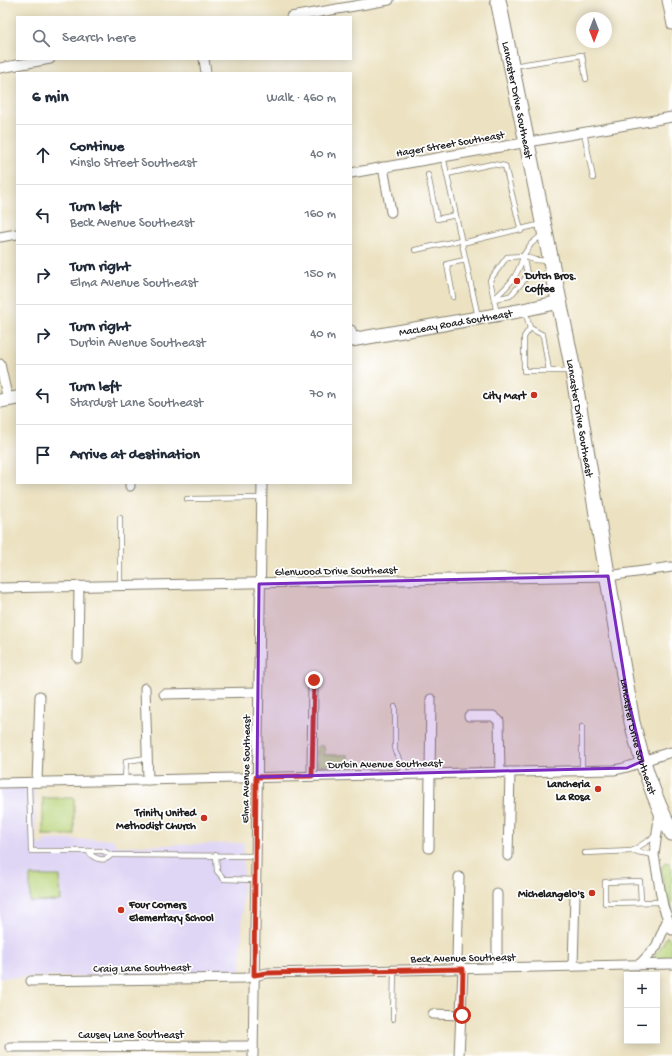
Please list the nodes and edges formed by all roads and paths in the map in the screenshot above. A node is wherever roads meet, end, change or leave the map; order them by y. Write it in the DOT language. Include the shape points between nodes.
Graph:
graph roads {
  1 [pos="389,0"];
  2 [pos="498,0"];
  3 [pos="667,0"];
  4 [pos="296,16"];
  5 [pos="672,25"];
  6 [pos="44,60"];
  7 [pos="204,60"];
  8 [pos="512,67"];
  9 [pos="0,68"];
  10 [pos="206,72"];
  11 [pos="586,79"];
  12 [pos="672,117"];
  13 [pos="584,132"];
  14 [pos="527,141"];
  15 [pos="443,156"];
  16 [pos="383,167"];
  17 [pos="352,173"];
  18 [pos="447,174"];
  19 [pos="428,175"];
  20 [pos="593,178"];
  21 [pos="391,212"];
  22 [pos="456,215"];
  23 [pos="544,228"];
  24 [pos="521,231"];
  25 [pos="16,234"];
  26 [pos="0,237"];
  27 [pos="462,242"];
  28 [pos="415,250"];
  29 [pos="523,256"];
  30 [pos="466,260"];
  31 [pos="551,262"];
  32 [pos="453,297"];
  33 [pos="494,299"];
  34 [pos="560,302"];
  35 [pos="525,310"];
  36 [pos="497,315"];
  37 [pos="478,318"];
  38 [pos="530,328"];
  39 [pos="352,337"];
  40 [pos="0,364"];
  41 [pos="549,371"];
  42 [pos="573,371"];
  43 [pos="8,400"];
  44 [pos="262,484"];
  45 [pos="187,498"];
  46 [pos="261,498"];
  47 [pos="120,518"];
  48 [pos="672,567"];
  49 [pos="608,576"];
  50 [pos="260,584"];
  51 [pos="120,585"];
  52 [pos="79,586"];
  53 [pos="0,588"];
  54 [pos="78,658"];
  55 [pos="314,680"];
  56 [pos="145,688"];
  57 [pos="257,692"];
  58 [pos="164,694"];
  59 [pos="40,696"];
  60 [pos="431,698"];
  61 [pos="395,707"];
  62 [pos="469,716"];
  63 [pos="582,728"];
  64 [pos="672,752"];
  65 [pos="147,758"];
  66 [pos="643,761"];
  67 [pos="582,771"];
  68 [pos="510,772"];
  69 [pos="500,773"];
  70 [pos="406,774"];
  71 [pos="430,774"];
  72 [pos="312,776"];
  73 [pos="256,777"];
  74 [pos="125,780"];
  75 [pos="148,780"];
  76 [pos="33,782"];
  77 [pos="0,783"];
  78 [pos="660,810"];
  79 [pos="672,833"];
  80 [pos="657,835"];
  81 [pos="429,848"];
  82 [pos="632,851"];
  83 [pos="585,853"];
  84 [pos="216,855"];
  85 [pos="654,855"];
  86 [pos="256,856"];
  87 [pos="508,856"];
  88 [pos="459,876"];
  89 [pos="256,880"];
  90 [pos="496,894"];
  91 [pos="574,894"];
  92 [pos="641,902"];
  93 [pos="662,902"];
  94 [pos="667,921"];
  95 [pos="672,930"];
  96 [pos="672,964"];
  97 [pos="639,965"];
  98 [pos="573,966"];
  99 [pos="496,968"];
  100 [pos="463,969"];
  101 [pos="394,970"];
  102 [pos="254,975"];
  103 [pos="31,981"];
  104 [pos="433,1014"];
  105 [pos="462,1015"];
  106 [pos="392,1019"];
  107 [pos="156,1046"];
  108 [pos="253,1046"];
  109 [pos="10,1047"];
  110 [pos="156,1056"];
  111 [pos="253,1056"];
  112 [pos="459,1056"];
  1 -- 4 [label="street"];
  2 -- 8 [label="main road, Lancaster Drive Southeast"];
  3 -- 5 [label="street"];
  6 -- 9 [label="street"];
  7 -- 10 [label="street"];
  8 -- 11 [label="lane" via="582,55"];
  8 -- 14 [label="main road, Lancaster Drive Southeast"];
  12 -- 13 [label="street, Hager Street Southeast"];
  13 -- 14 [label="street, Hager Street Southeast"];
  13 -- 20 [label="lane"];
  14 -- 15 [label="street, Hager Street Southeast"];
  14 -- 23 [label="main road, Lancaster Drive Southeast"];
  15 -- 16 [label="street, Hager Street Southeast"];
  15 -- 18 [label="lane"];
  16 -- 17 [label="street, Hager Street Southeast"];
  16 -- 21 [label="street"];
  18 -- 22 [label="lane"];
  18 -- 24 [label="lane" via="492,164 505,166"];
  19 -- 22 [label="lane" via="437,219"];
  22 -- 27 [label="lane"];
  23 -- 24 [label="lane"];
  23 -- 29 [label="lane"];
  23 -- 31 [label="main road, Lancaster Drive Southeast"];
  24 -- 27 [label="lane"];
  25 -- 26 [label="street"];
  27 -- 28 [label="lane"];
  27 -- 30 [label="lane"];
  29 -- 31 [label="lane"];
  29 -- 33 [label="lane" via="518,272 510,284"];
  29 -- 33 [label="lane" via="527,273 525,279 510,296"];
  29 -- 33 [label="lane" via="507,257 490,280"];
  30 -- 32 [label="lane" via="447,264"];
  30 -- 37 [label="lane"];
  31 -- 34 [label="main road, Lancaster Drive Southeast"];
  33 -- 36 [label="lane"];
  34 -- 35 [label="street, MacLeay Road Southeast"];
  34 -- 42 [label="main road, Lancaster Drive Southeast"];
  35 -- 36 [label="street, MacLeay Road Southeast"];
  35 -- 38 [label="lane"];
  36 -- 37 [label="street, MacLeay Road Southeast"];
  37 -- 39 [label="street, MacLeay Road Southeast"];
  38 -- 41 [label="lane" via="543,335"];
  38 -- 41 [label="lane" via="524,337 524,371"];
  40 -- 43 [label="street"];
  41 -- 42 [label="lane"];
  42 -- 49 [label="main road, Lancaster Drive Southeast"];
  44 -- 46 [label="street, Elma Avenue Southeast"];
  45 -- 46 [label="lane"];
  46 -- 50 [label="street, Elma Avenue Southeast"];
  47 -- 51 [label="lane"];
  48 -- 49 [label="street, Glenwood Drive Southeast"];
  49 -- 50 [label="street, Glenwood Drive Southeast"];
  49 -- 66 [label="main road, Lancaster Drive Southeast" via="626,686"];
  50 -- 51 [label="street, Glenwood Drive Southeast"];
  50 -- 57 [label="street, Elma Avenue Southeast"];
  51 -- 52 [label="street, Glenwood Drive Southeast"];
  52 -- 53 [label="street, Glenwood Drive Southeast"];
  52 -- 54 [label="street"];
  55 -- 72 [label="street"];
  56 -- 65 [label="street"];
  57 -- 58 [label="street"];
  57 -- 73 [label="street, Elma Avenue Southeast"];
  59 -- 76 [label="street"];
  60 -- 71 [label="street"];
  61 -- 70 [label="lane" via="395,751"];
  62 -- 69 [label="street" via="494,716 499,721"];
  63 -- 67 [label="lane"];
  64 -- 66 [label="street, Durbin Avenue Southeast"];
  65 -- 74 [label="lane" via="126,760"];
  65 -- 75 [label="street"];
  66 -- 67 [label="street, Durbin Avenue Southeast" via="627,768"];
  66 -- 78 [label="main road, Lancaster Drive Southeast"];
  67 -- 68 [label="street, Durbin Avenue Southeast"];
  68 -- 69 [label="street, Durbin Avenue Southeast"];
  68 -- 87 [label="street"];
  69 -- 71 [label="street, Durbin Avenue Southeast"];
  70 -- 71 [label="street, Durbin Avenue Southeast"];
  70 -- 72 [label="street, Durbin Avenue Southeast"];
  71 -- 81 [label="street"];
  72 -- 73 [label="street, Durbin Avenue Southeast"];
  73 -- 75 [label="street, Durbin Avenue Southeast"];
  73 -- 86 [label="street, Elma Avenue Southeast"];
  74 -- 75 [label="street, Durbin Avenue Southeast"];
  74 -- 76 [label="street, Durbin Avenue Southeast"];
  76 -- 77 [label="street, Durbin Avenue Southeast"];
  76 -- 84 [label="lane" via="31,852"];
  78 -- 79 [label="main road, Lancaster Drive Southeast"];
  78 -- 80 [label="street"];
  80 -- 82 [label="lane"];
  80 -- 85 [label="street"];
  82 -- 83 [label="lane"];
  82 -- 85 [label="lane"];
  84 -- 86 [label="lane"];
  84 -- 89 [label="lane" via="217,871 224,879"];
  85 -- 93 [label="street"];
  86 -- 89 [label="street, Elma Avenue Southeast"];
  88 -- 100 [label="street" via="457,960"];
  89 -- 102 [label="street, Elma Avenue Southeast"];
  90 -- 99 [label="street"];
  91 -- 98 [label="street"];
  92 -- 92 [label="lane" via="605,903 605,882 640,881"];
  92 -- 93 [label="lane"];
  93 -- 94 [label="street"];
  94 -- 95 [label="street"];
  94 -- 97 [label="street" via="656,947"];
  96 -- 97 [label="street, Beck Avenue Southeast"];
  97 -- 98 [label="street, Beck Avenue Southeast"];
  98 -- 99 [label="street, Beck Avenue Southeast"];
  99 -- 100 [label="street, Beck Avenue Southeast"];
  100 -- 101 [label="street, Beck Avenue Southeast"];
  100 -- 105 [label="street"];
  101 -- 102 [label="street, Beck Avenue Southeast"];
  101 -- 106 [label="lane"];
  102 -- 103 [label="street, Craig Lane Southeast" via="245,978"];
  102 -- 108 [label="street, Elma Avenue Southeast"];
  104 -- 105 [label="street"];
  105 -- 112 [label="street"];
  107 -- 108 [label="street, Causey Lane Southeast"];
  107 -- 109 [label="street, Causey Lane Southeast"];
  107 -- 110 [label="street"];
  108 -- 111 [label="street, Elma Avenue Southeast"];
}
